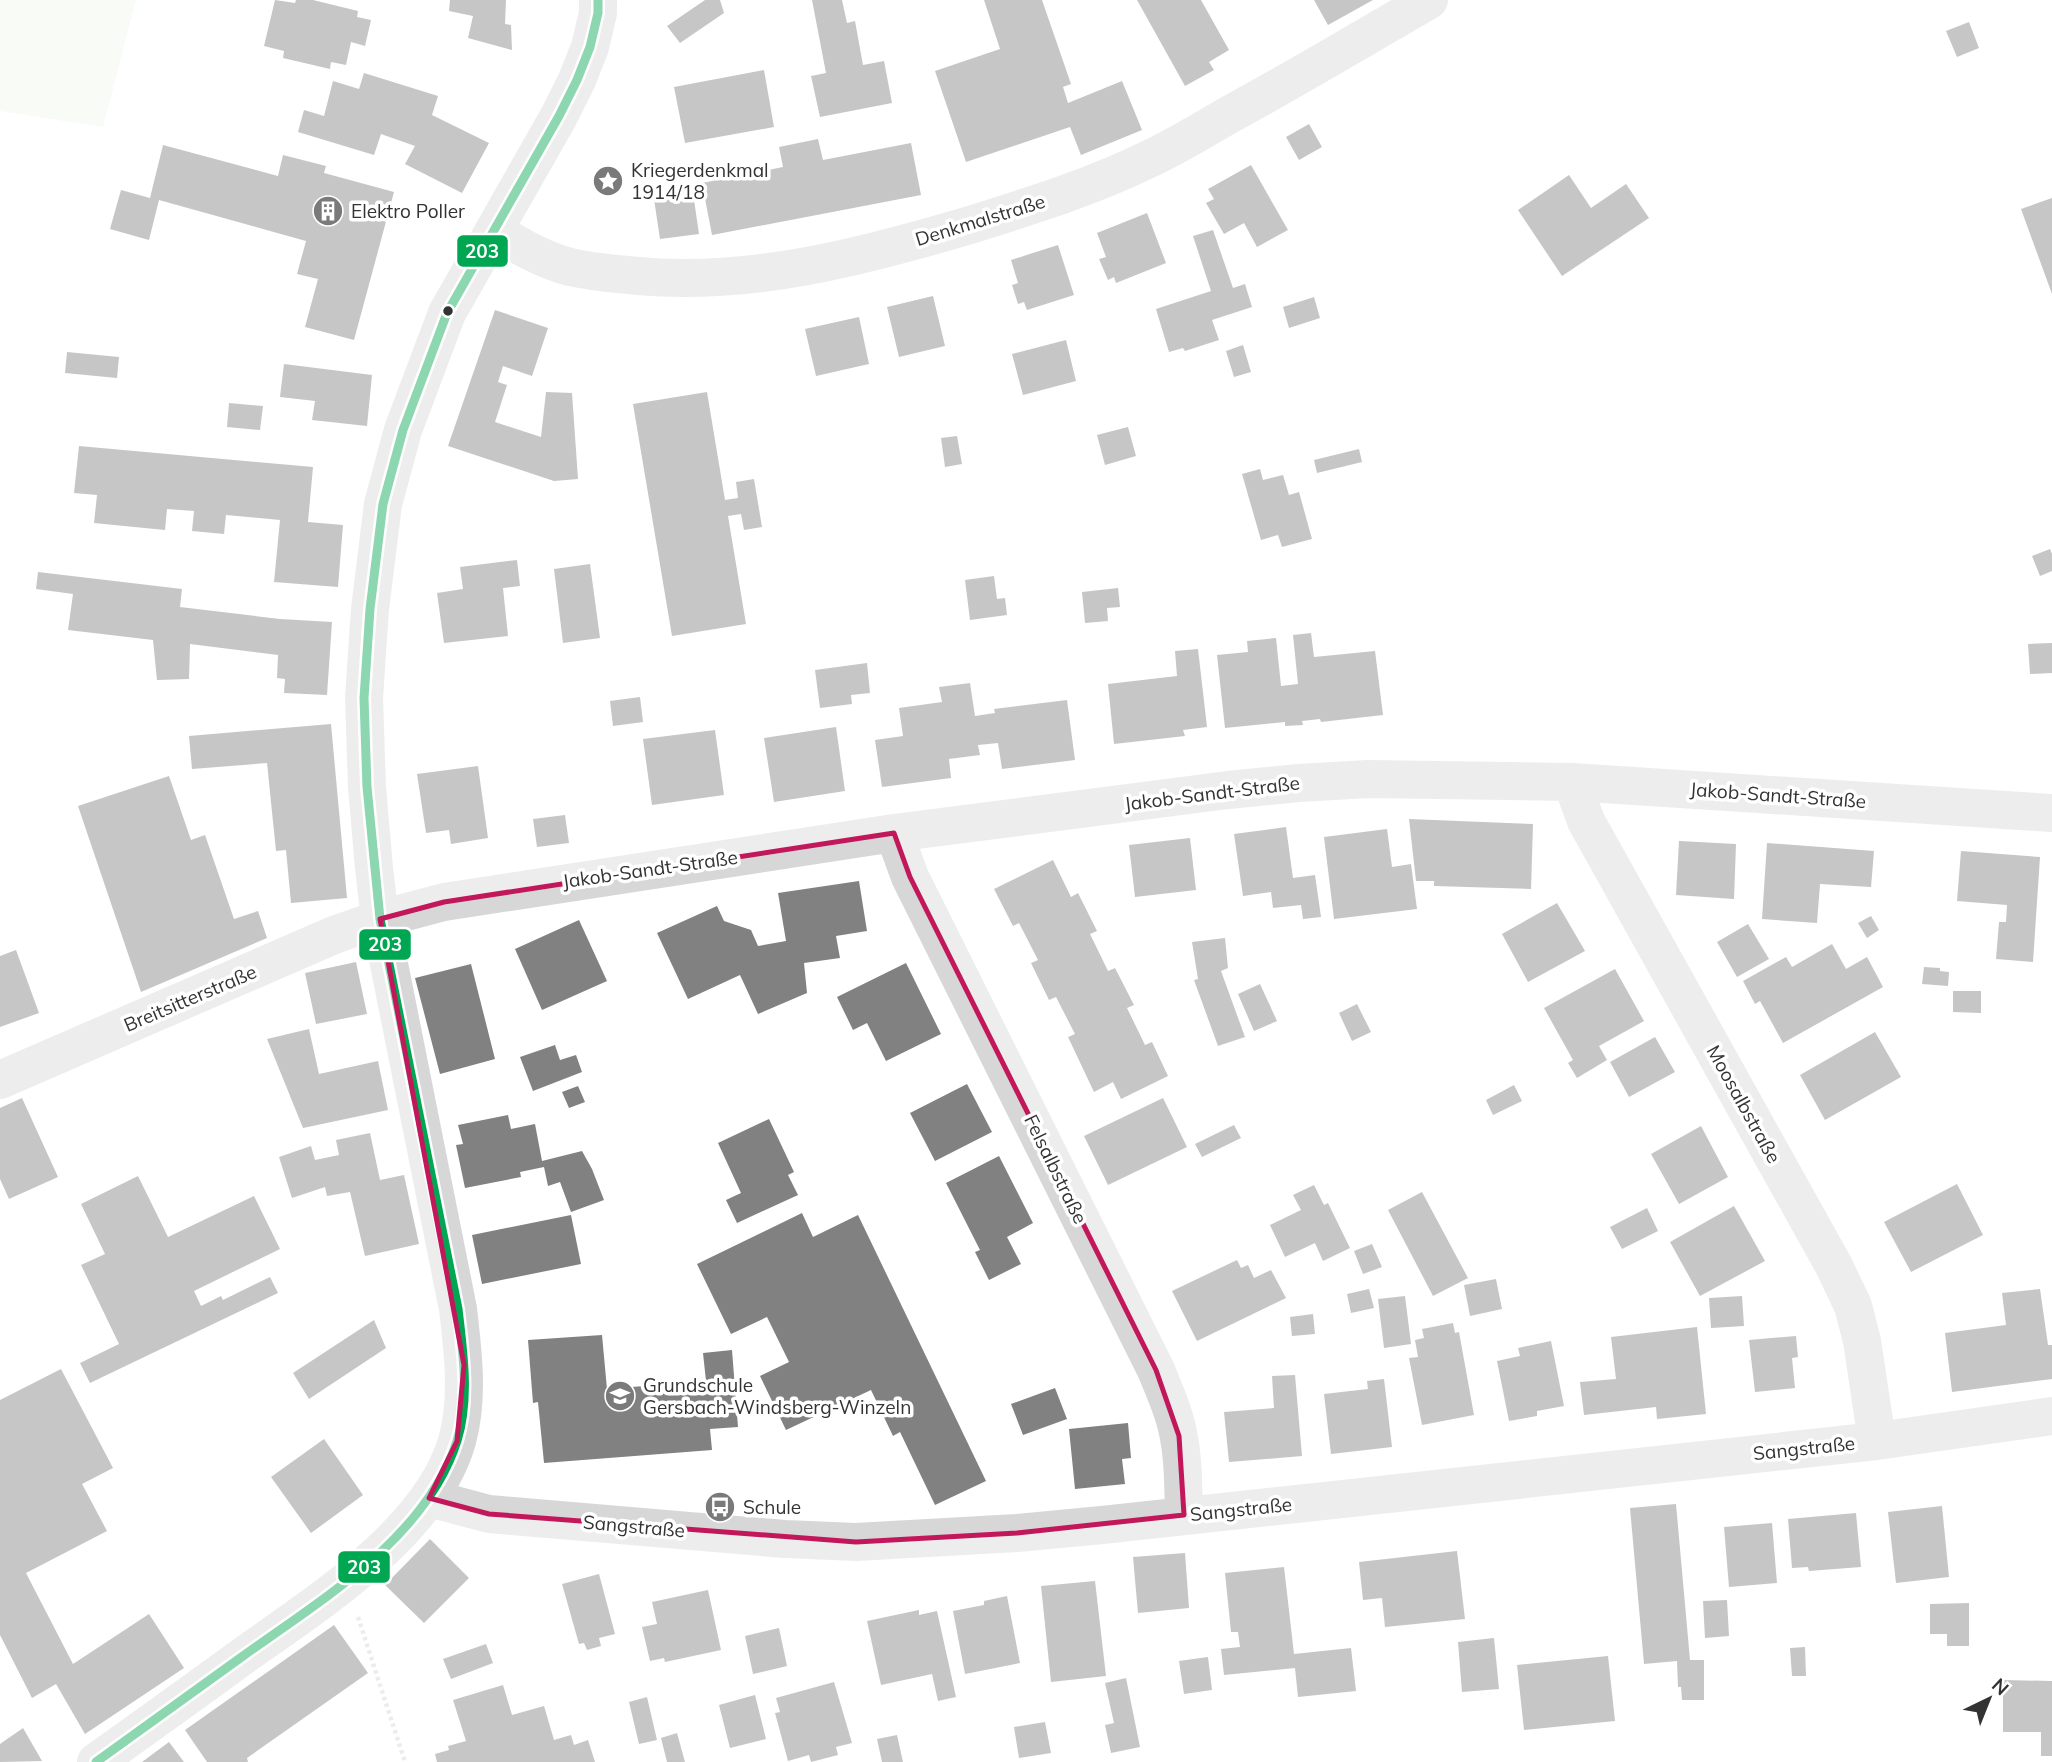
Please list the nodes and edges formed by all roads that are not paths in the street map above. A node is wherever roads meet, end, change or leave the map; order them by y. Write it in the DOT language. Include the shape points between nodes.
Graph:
graph roads {
  1 [pos="598,0"];
  2 [pos="1429,0"];
  3 [pos="494,231"];
  4 [pos="1572,782"];
  5 [pos="2052,813"];
  6 [pos="894,833"];
  7 [pos="380,919"];
  8 [pos="0,1080"];
  9 [pos="2052,1416"];
  10 [pos="1877,1441"];
  11 [pos="429,1498"];
  12 [pos="1184,1515"];
  13 [pos="96,1762"];
  1 -- 3 [label="street" via="590,47 577,80"];
  2 -- 3 [label="street, Denkmalstraße" via="1149,159 1008,213 876,251 770,273 659,278 569,266 535,254"];
  3 -- 7 [label="street" via="447,313 403,430 383,504 364,698"];
  4 -- 5 [label="street, Jakob-Sandt-Straße"];
  4 -- 6 [label="street, Jakob-Sandt-Straße" via="1368,779 1299,783"];
  4 -- 10 [label="street, Moosalbstraße" via="1586,821 1853,1306"];
  6 -- 7 [label="street, Jakob-Sandt-Straße" via="538,886 444,902"];
  6 -- 12 [label="street, Felsalbstraße" via="910,877 1156,1370 1179,1436"];
  7 -- 8 [label="street, Breitsitterstraße"];
  7 -- 11 [label="street" via="458,1309 464,1365 457,1441"];
  9 -- 10 [label="street, Sangstraße"];
  10 -- 12 [label="street, Sangstraße"];
  11 -- 12 [label="street, Sangstraße" via="489,1514 856,1542 1017,1533"];
  11 -- 13 [label="street" via="405,1527 346,1580"];
}
